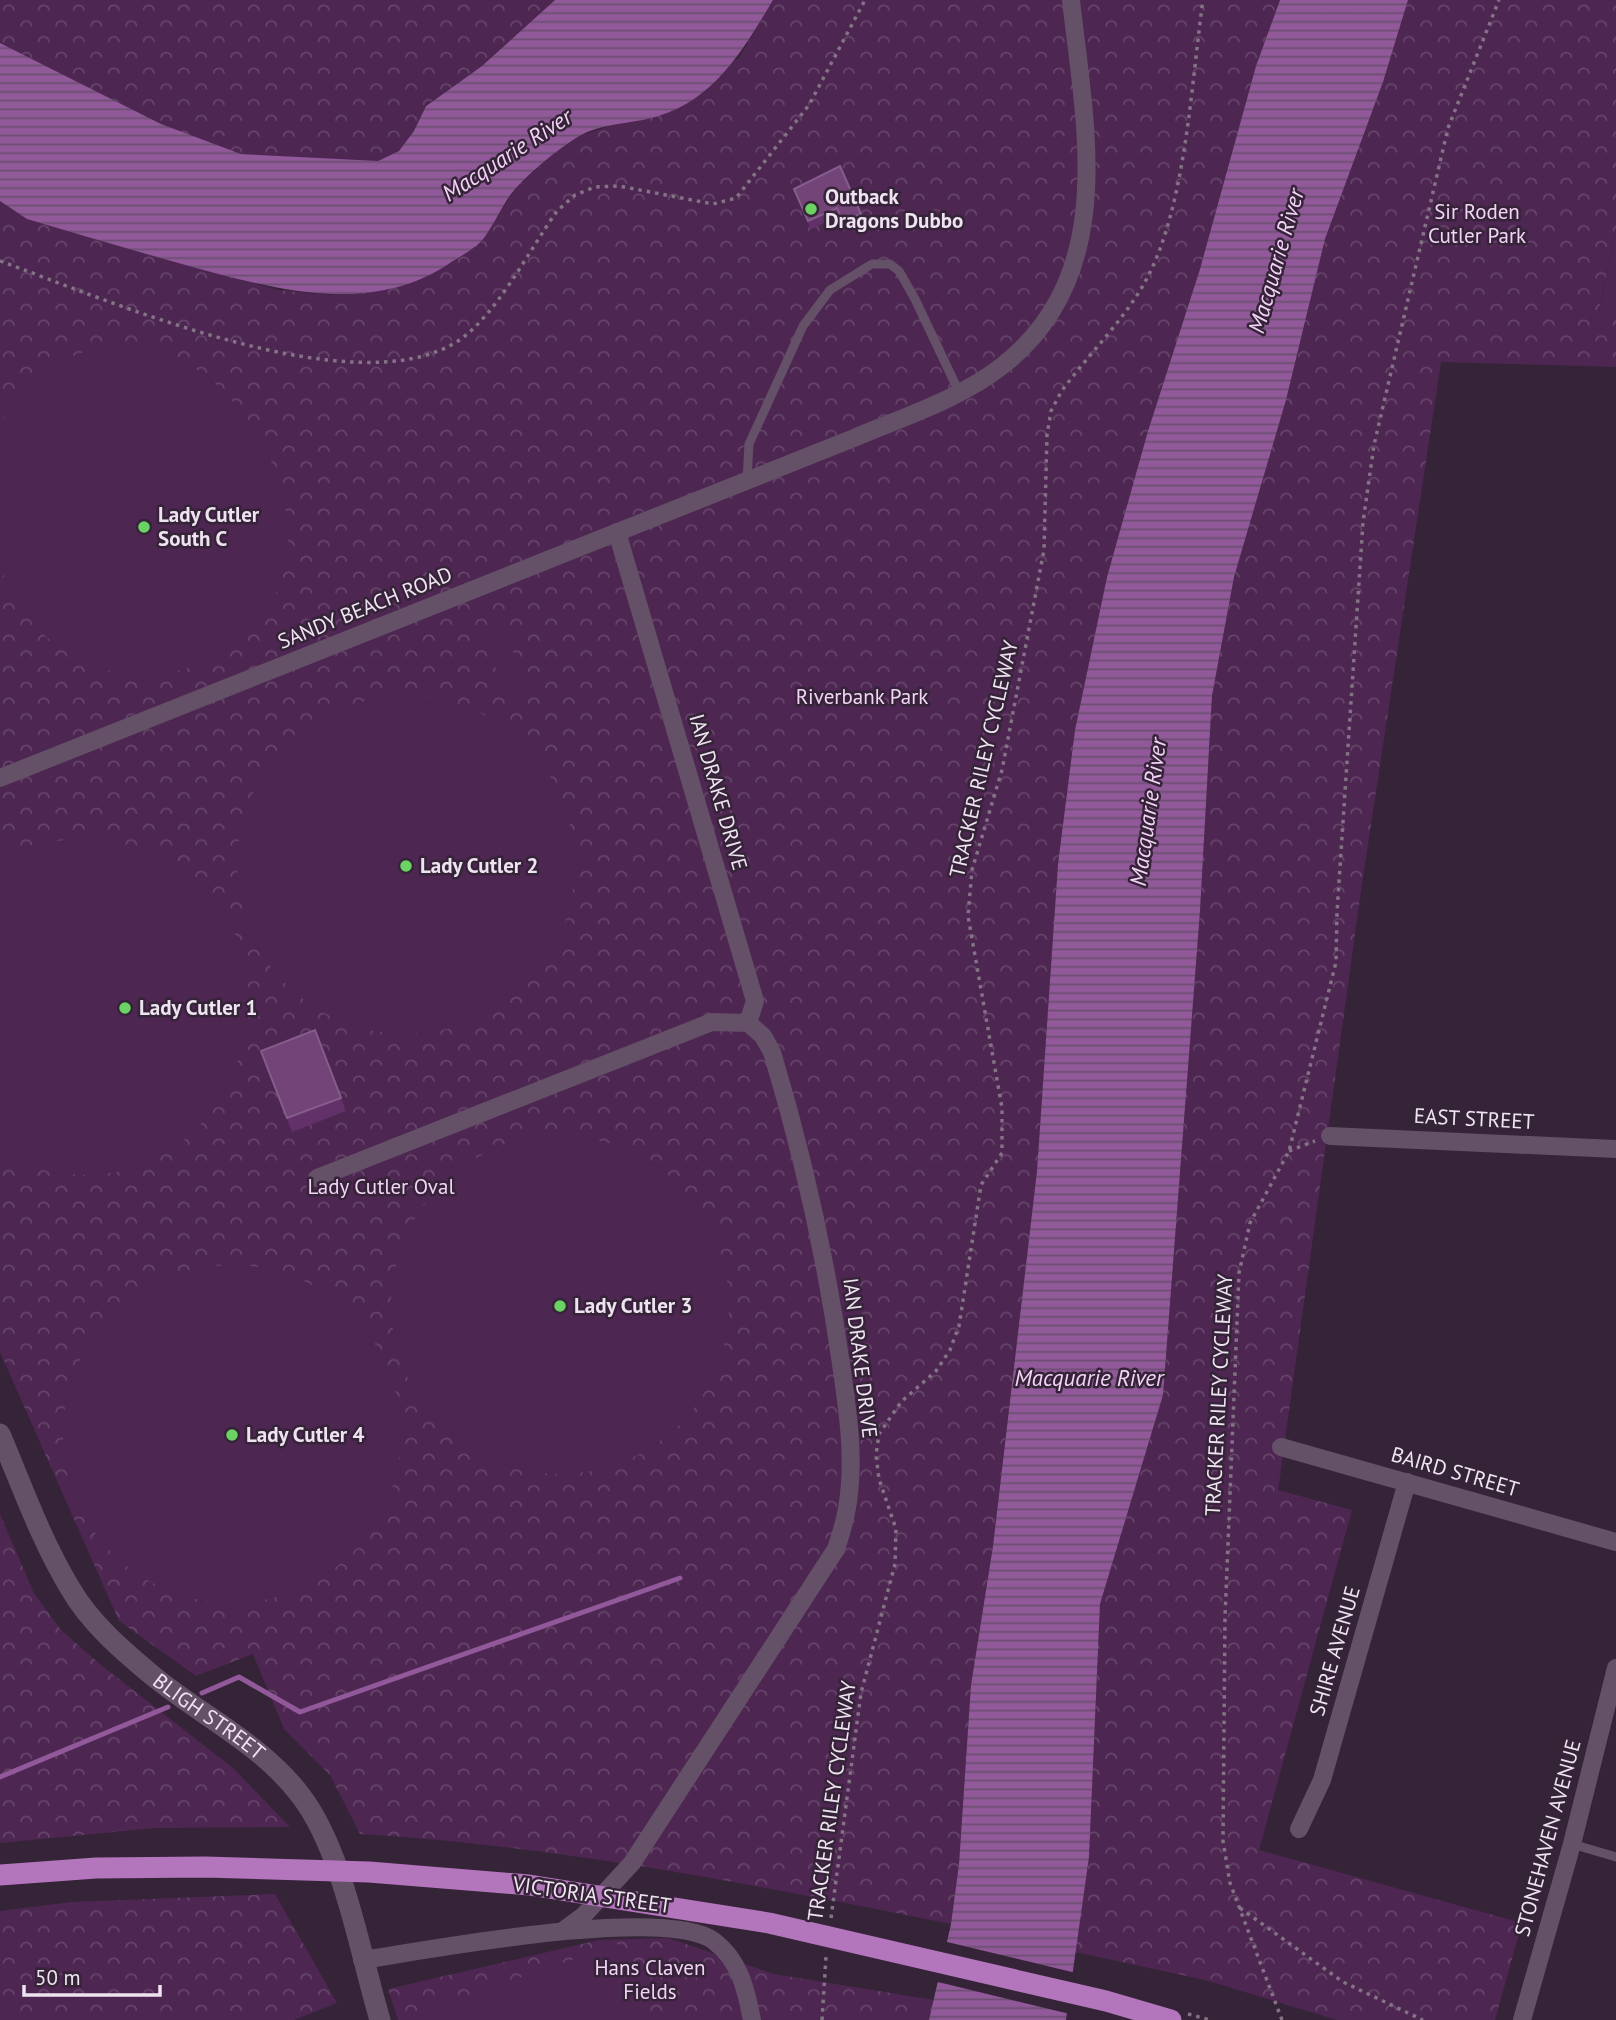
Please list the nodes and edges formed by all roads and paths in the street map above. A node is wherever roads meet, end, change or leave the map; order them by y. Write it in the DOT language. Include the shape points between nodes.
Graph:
graph roads {
  1 [pos="864,0"];
  2 [pos="1071,0"];
  3 [pos="1203,0"];
  4 [pos="1499,0"];
  5 [pos="0,261"];
  6 [pos="959,391"];
  7 [pos="747,481"];
  8 [pos="617,532"];
  9 [pos="0,778"];
  10 [pos="748,1023"];
  11 [pos="1330,1136"];
  12 [pos="1616,1149"];
  13 [pos="1289,1151"];
  14 [pos="317,1178"];
  15 [pos="0,1434"];
  16 [pos="1281,1447"];
  17 [pos="1407,1482"];
  18 [pos="1616,1542"];
  19 [pos="1616,1668"];
  20 [pos="1299,1829"];
  21 [pos="1572,1844"];
  22 [pos="1616,1857"];
  23 [pos="0,1875"];
  24 [pos="1238,1907"];
  25 [pos="830,1926"];
  26 [pos="564,1930"];
  27 [pos="826,1954"];
  28 [pos="362,1959"];
  29 [pos="380,2020"];
  30 [pos="752,2020"];
  31 [pos="821,2020"];
  32 [pos="1171,2020"];
  33 [pos="1282,2020"];
  34 [pos="1423,2020"];
  35 [pos="1522,2020"];
  1 -- 5 [label="path" via="809,105 736,198 713,204 619,186 595,187 575,195 557,211 474,329 426,355 341,361 232,342"];
  2 -- 6 [label="street, SANDY BEACH ROAD" via="1088,153 1087,192 1074,264 1064,292 1037,333 1002,367"];
  3 -- 25 [label="path, TRACKER RILEY CYCLEWAY" via="1180,167 1161,243 1146,281 1061,392 1047,435 1044,550 1002,770 972,870 968,916 1002,1108 1002,1153 981,1185 959,1326 950,1350 878,1434 880,1479 896,1529 895,1564 861,1693"];
  4 -- 13 [label="path, TRACKER RILEY CYCLEWAY" via="1448,128 1374,445 1363,522 1336,962"];
  6 -- 7 [label="street, SANDY BEACH ROAD"];
  6 -- 7 [label="lane" via="907,283 890,264 872,264 830,290 803,326 749,444"];
  7 -- 8 [label="street, SANDY BEACH ROAD"];
  8 -- 9 [label="street, SANDY BEACH ROAD"];
  8 -- 10 [label="street, IAN DRAKE DRIVE" via="752,989 755,1001"];
  10 -- 14 [label="street" via="712,1022"];
  10 -- 26 [label="street, IAN DRAKE DRIVE" via="772,1052 807,1179 832,1301 848,1411 847,1512 836,1549 632,1863 606,1894"];
  11 -- 12 [label="street, EAST STREET"];
  11 -- 13 [label="path"];
  13 -- 24 [label="path, TRACKER RILEY CYCLEWAY" via="1251,1223 1239,1273 1225,1617 1223,1841"];
  15 -- 28 [label="street, BLIGH STREET" via="70,1589 94,1621 155,1678 265,1758 303,1798 336,1867"];
  16 -- 17 [label="street, BAIRD STREET"];
  17 -- 18 [label="street, BAIRD STREET"];
  17 -- 20 [label="street, SHIRE AVENUE" via="1322,1780"];
  19 -- 21 [label="street, STONEHAVEN AVENUE"];
  21 -- 22 [label="lane"];
  21 -- 35 [label="street, STONEHAVEN AVENUE"];
  23 -- 32 [label="highway, VICTORIA STREET" via="205,1867 369,1872 529,1885 769,1923"];
  24 -- 33 [label="path, TRACKER RILEY CYCLEWAY"];
  24 -- 34 [label="path" via="1343,1982"];
  26 -- 28 [label="street"];
  26 -- 30 [label="street" via="644,1928 695,1933 713,1940 733,1960 746,1986"];
  27 -- 31 [label="path, TRACKER RILEY CYCLEWAY"];
  28 -- 29 [label="street, BLIGH STREET"];
}
